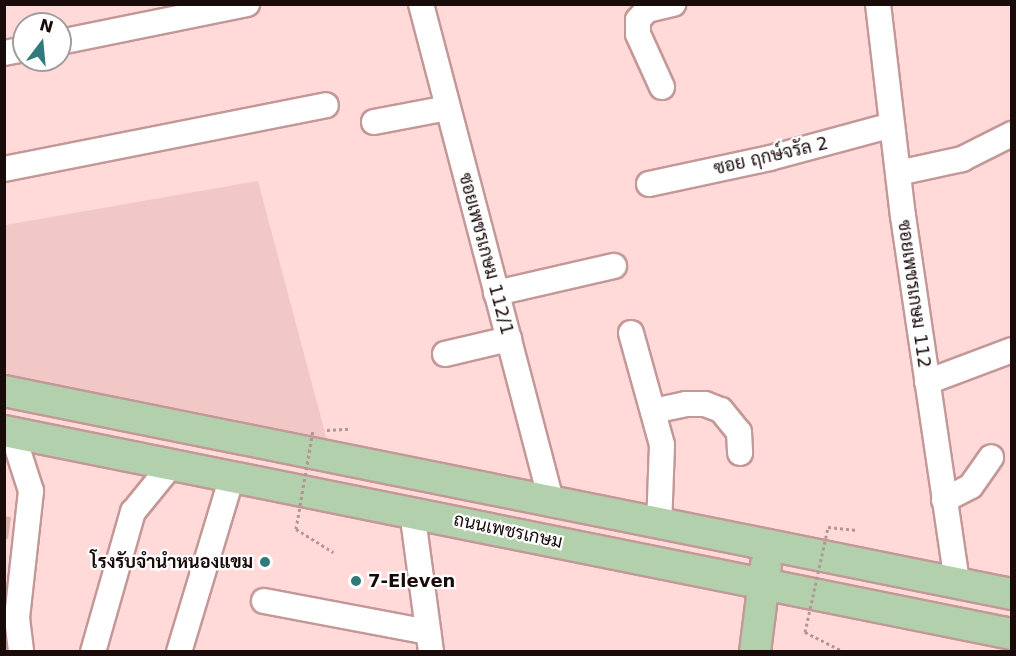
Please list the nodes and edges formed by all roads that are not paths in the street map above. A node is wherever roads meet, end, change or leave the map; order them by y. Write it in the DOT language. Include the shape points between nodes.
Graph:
graph roads {
  1 [pos="247,4"];
  2 [pos="421,4"];
  3 [pos="673,4"];
  4 [pos="878,4"];
  5 [pos="72,40"];
  6 [pos="663,87"];
  7 [pos="326,105"];
  8 [pos="448,108"];
  9 [pos="374,123"];
  10 [pos="892,125"];
  11 [pos="1011,134"];
  12 [pos="4,169"];
  13 [pos="898,173"];
  14 [pos="649,184"];
  15 [pos="614,266"];
  16 [pos="496,293"];
  17 [pos="631,333"];
  18 [pos="509,339"];
  19 [pos="1011,350"];
  20 [pos="445,354"];
  21 [pos="927,382"];
  22 [pos="4,391"];
  23 [pos="653,411"];
  24 [pos="8,432"];
  25 [pos="740,453"];
  26 [pos="991,457"];
  27 [pos="172,464"];
  28 [pos="232,476"];
  29 [pos="944,500"];
  30 [pos="552,504"];
  31 [pos="412,511"];
  32 [pos="659,525"];
  33 [pos="769,548"];
  34 [pos="762,583"];
  35 [pos="957,583"];
  36 [pos="1011,594"];
  37 [pos="264,601"];
  38 [pos="1011,634"];
  39 [pos="430,642"];
  40 [pos="21,651"];
  41 [pos="93,651"];
  42 [pos="179,651"];
  43 [pos="755,651"];
  1 -- 5 [label="street"];
  2 -- 8 [label="street, ซอยเพชรเกษม 112/1"];
  3 -- 6 [label="street" via="647,10 638,20 638,34"];
  4 -- 10 [label="street, ซอยเพชรเกษม 112"];
  7 -- 12 [label="street"];
  8 -- 9 [label="street"];
  8 -- 16 [label="street, ซอยเพชรเกษม 112/1"];
  10 -- 13 [label="street, ซอยเพชรเกษม 112"];
  10 -- 14 [label="street, ซอย ฤกษ์จรัล 2" via="770,158"];
  11 -- 13 [label="street" via="962,159"];
  13 -- 21 [label="street, ซอยเพชรเกษม 112"];
  15 -- 16 [label="street"];
  16 -- 18 [label="street, ซอยเพชรเกษม 112/1"];
  17 -- 23 [label="street"];
  18 -- 20 [label="street"];
  18 -- 30 [label="street, ซอยเพชรเกษม 112/1"];
  19 -- 21 [label="street"];
  21 -- 29 [label="street, ซอยเพชรเกษม 112"];
  22 -- 30 [label="main road, ถนนเพชรเกษม"];
  23 -- 25 [label="street" via="685,404 705,404 721,410 739,432"];
  23 -- 32 [label="street" via="662,445"];
  24 -- 27 [label="main road, ถนนเพชรเกษม"];
  24 -- 40 [label="street" via="31,491 17,618"];
  26 -- 29 [label="street" via="971,486"];
  27 -- 28 [label="main road, ถนนเพชรเกษม"];
  27 -- 41 [label="street" via="133,512"];
  28 -- 31 [label="main road, ถนนเพชรเกษม"];
  28 -- 42 [label="street"];
  29 -- 35 [label="street, ซอยเพชรเกษม 112"];
  30 -- 32 [label="main road, ถนนเพชรเกษม"];
  31 -- 34 [label="main road, ถนนเพชรเกษม"];
  31 -- 39 [label="street"];
  32 -- 33 [label="main road, ถนนเพชรเกษม"];
  33 -- 34 [label="main road"];
  33 -- 35 [label="main road, ถนนเพชรเกษม"];
  34 -- 38 [label="main road, ถนนเพชรเกษม"];
  34 -- 43 [label="main road"];
  35 -- 36 [label="main road, ถนนเพชรเกษม"];
  37 -- 39 [label="street"];
}
